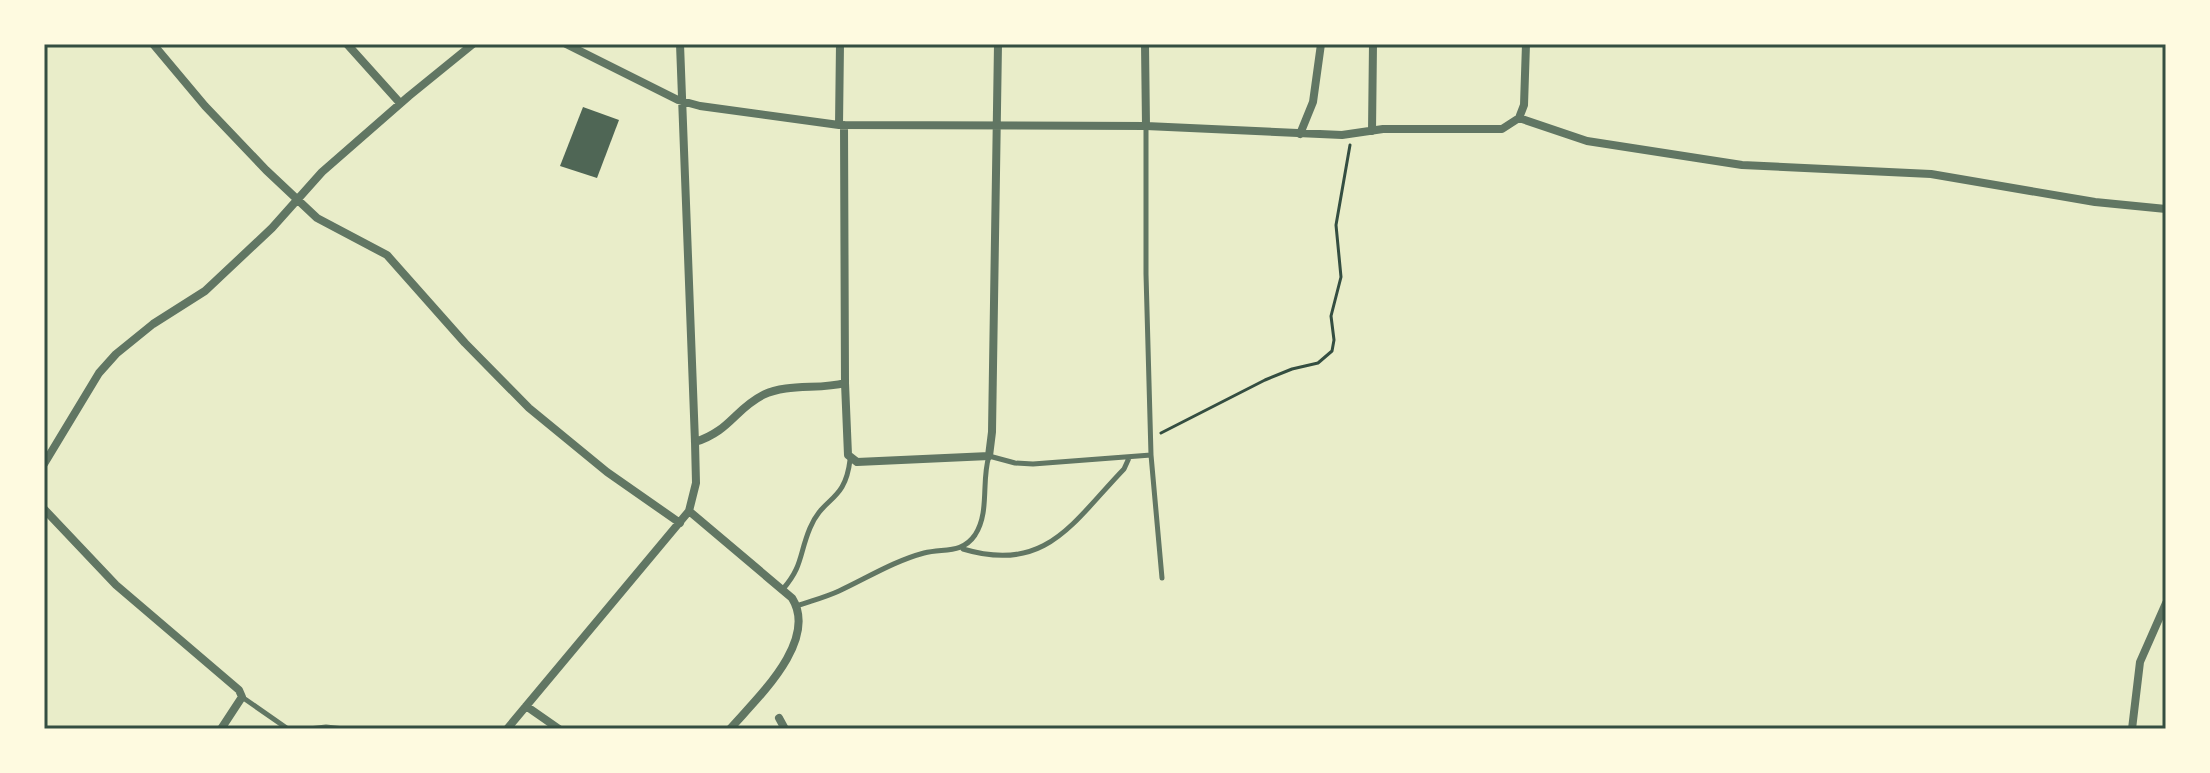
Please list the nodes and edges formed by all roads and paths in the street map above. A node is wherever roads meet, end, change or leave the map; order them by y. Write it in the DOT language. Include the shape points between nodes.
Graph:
graph roads {
  1 [pos="153,44"];
  2 [pos="347,44"];
  3 [pos="473,44"];
  4 [pos="566,44"];
  5 [pos="680,44"];
  6 [pos="840,44"];
  7 [pos="998,44"];
  8 [pos="1145,44"];
  9 [pos="1321,44"];
  10 [pos="1373,44"];
  11 [pos="1526,44"];
  12 [pos="682,101"];
  13 [pos="400,103"];
  14 [pos="1519,118"];
  15 [pos="842,125"];
  16 [pos="998,126"];
  17 [pos="1146,126"];
  18 [pos="1372,131"];
  19 [pos="1300,134"];
  20 [pos="1352,134"];
  21 [pos="298,199"];
  22 [pos="2166,209"];
  23 [pos="845,383"];
  24 [pos="1150,435"];
  25 [pos="695,442"];
  26 [pos="1151,455"];
  27 [pos="989,456"];
  28 [pos="1129,458"];
  29 [pos="850,460"];
  30 [pos="44,464"];
  31 [pos="44,509"];
  32 [pos="689,511"];
  33 [pos="680,523"];
  34 [pos="962,548"];
  35 [pos="1162,578"];
  36 [pos="783,589"];
  37 [pos="2166,603"];
  38 [pos="797,606"];
  39 [pos="242,697"];
  40 [pos="526,706"];
  41 [pos="779,718"];
  42 [pos="221,729"];
  43 [pos="288,729"];
  44 [pos="309,729"];
  45 [pos="344,729"];
  46 [pos="507,729"];
  47 [pos="559,729"];
  48 [pos="730,729"];
  49 [pos="785,729"];
  50 [pos="2132,729"];
  1 -- 21 [label="street" via="205,106"];
  2 -- 13 [label="street"];
  3 -- 13 [label="street"];
  4 -- 12 [label="street"];
  5 -- 12 [label="street"];
  6 -- 15 [label="street"];
  7 -- 16 [label="street"];
  8 -- 17 [label="street"];
  9 -- 19 [label="street" via="1313,102"];
  10 -- 18 [label="street"];
  11 -- 14 [label="street"];
  12 -- 15 [label="street"];
  12 -- 25 [label="street"];
  13 -- 21 [label="street"];
  14 -- 18 [label="street" via="1502,129"];
  14 -- 22 [label="street" via="1587,141 1742,165 1931,174"];
  15 -- 16 [label="street"];
  15 -- 23 [label="street"];
  16 -- 17 [label="street"];
  16 -- 27 [label="street"];
  17 -- 19 [label="street"];
  17 -- 24 [label="lane"];
  18 -- 20 [label="street"];
  19 -- 20 [label="street"];
  20 -- 24 [label="path" via="1336,225 1341,282 1332,308 1334,340 1328,356"];
  21 -- 30 [label="street" via="205,291 116,354"];
  21 -- 33 [label="street" via="317,218 387,255 529,408"];
  23 -- 25 [label="street" via="775,390 715,434"];
  23 -- 29 [label="street"];
  24 -- 26 [label="lane"];
  25 -- 32 [label="street" via="696,483"];
  26 -- 28 [label="lane"];
  26 -- 35 [label="lane"];
  27 -- 28 [label="lane" via="1033,464"];
  27 -- 29 [label="street"];
  27 -- 34 [label="lane" via="981,521"];
  28 -- 34 [label="lane" via="1049,544 989,557"];
  29 -- 36 [label="lane" via="843,488 815,518 801,562"];
  31 -- 39 [label="street" via="116,585"];
  32 -- 33 [label="street"];
  32 -- 36 [label="street"];
  33 -- 40 [label="street"];
  34 -- 38 [label="lane" via="908,558"];
  36 -- 38 [label="street"];
  37 -- 50 [label="street" via="2140,662"];
  38 -- 48 [label="street" via="801,623 791,651"];
  39 -- 42 [label="street"];
  39 -- 43 [label="lane"];
  40 -- 46 [label="street"];
  40 -- 47 [label="street"];
  41 -- 49 [label="street"];
  44 -- 45 [label="lane"];
}
